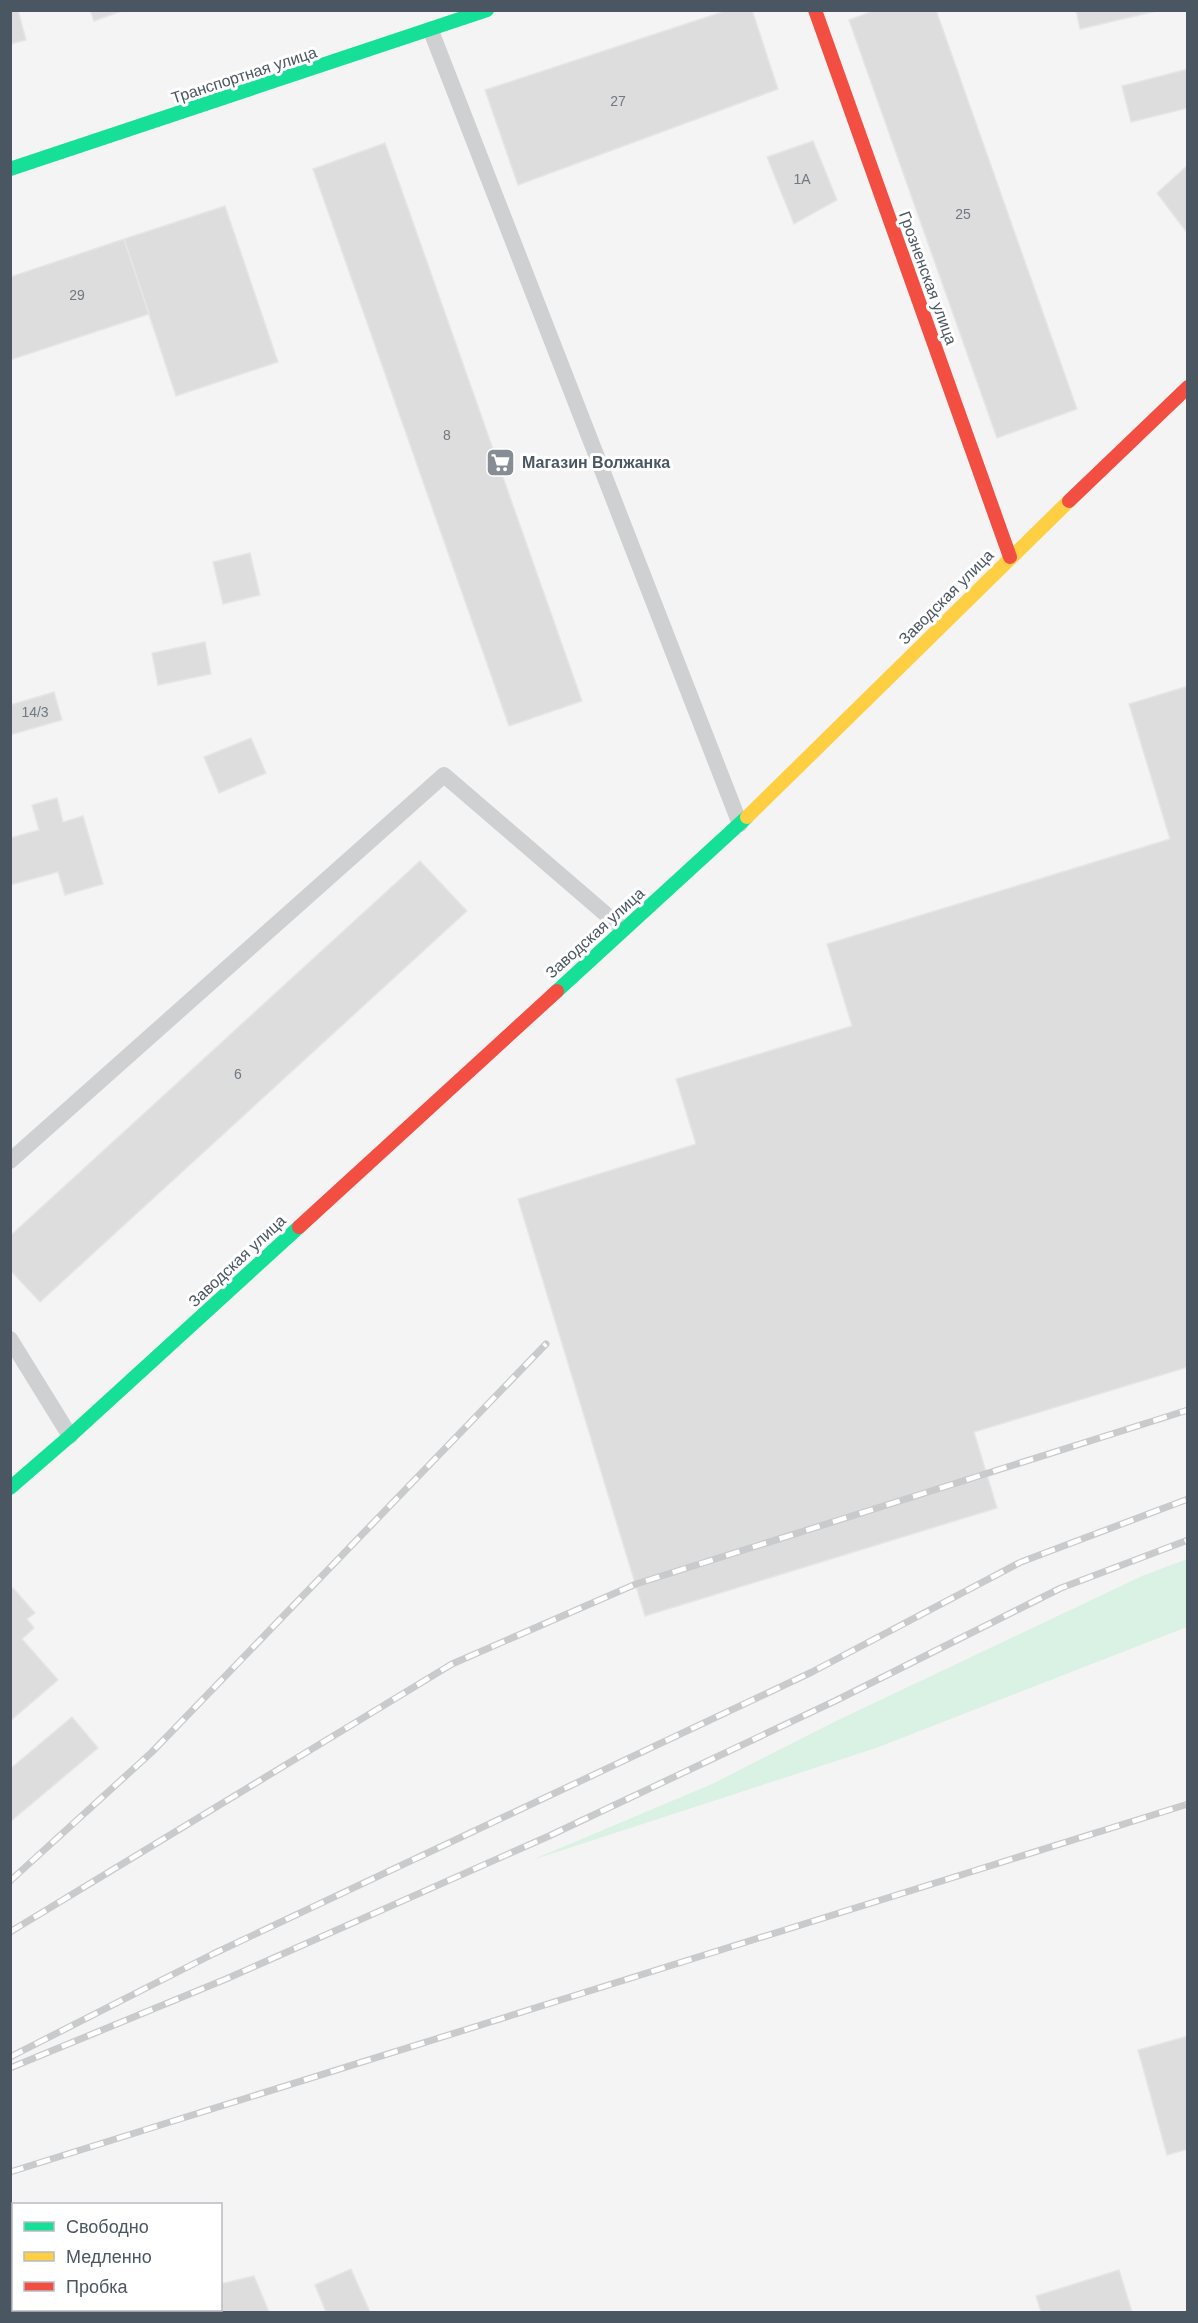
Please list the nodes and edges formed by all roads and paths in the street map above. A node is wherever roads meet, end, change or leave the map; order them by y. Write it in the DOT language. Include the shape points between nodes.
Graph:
graph roads {
  1 [pos="487,10"];
  2 [pos="815,10"];
  3 [pos="431,31"];
  4 [pos="10,169"];
  5 [pos="1188,387"];
  6 [pos="1010,557"];
  7 [pos="740,824"];
  8 [pos="623,929"];
  9 [pos="10,1161"];
  10 [pos="10,1339"];
  11 [pos="70,1436"];
  12 [pos="10,1488"];
  1 -- 3 [label="street, Транспортная улица"];
  2 -- 6 [label="street, Грозненская улица"];
  3 -- 4 [label="street, Транспортная улица"];
  3 -- 7 [label="lane"];
  5 -- 6 [label="street, Заводская улица"];
  6 -- 7 [label="street, Заводская улица"];
  7 -- 8 [label="street, Заводская улица"];
  8 -- 9 [label="lane" via="444,775"];
  8 -- 11 [label="street, Заводская улица"];
  10 -- 11 [label="lane"];
  11 -- 12 [label="street, Заводская улица"];
}
